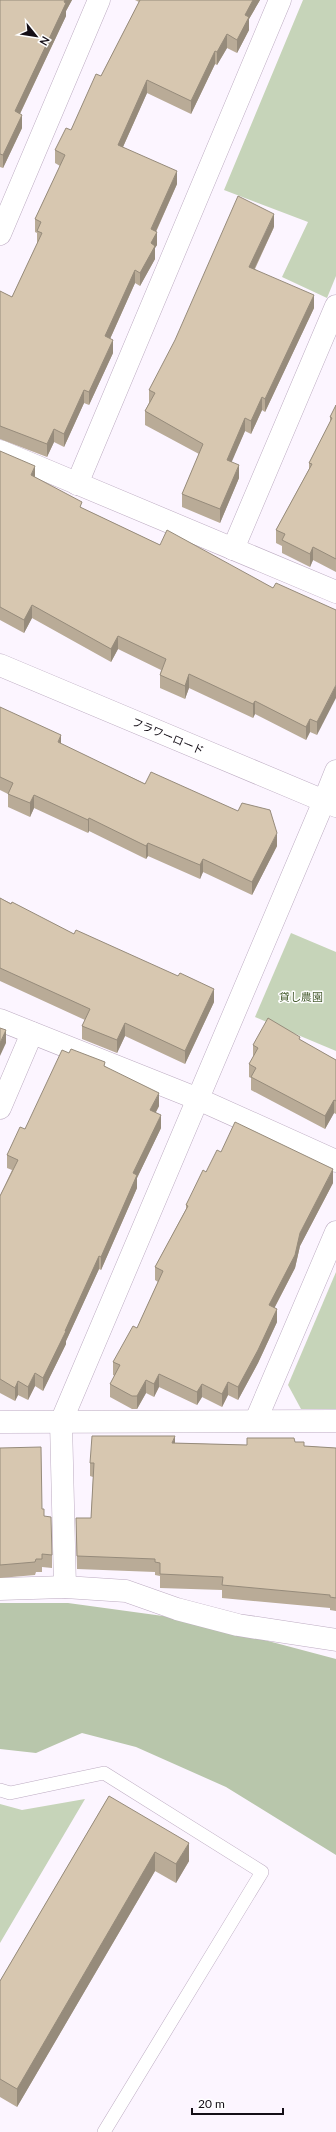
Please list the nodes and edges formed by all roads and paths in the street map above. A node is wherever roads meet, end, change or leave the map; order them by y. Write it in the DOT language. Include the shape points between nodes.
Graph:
graph roads {
  1 [pos="99,0"];
  2 [pos="280,0"];
  3 [pos="0,234"];
  4 [pos="336,306"];
  5 [pos="0,451"];
  6 [pos="77,484"];
  7 [pos="233,549"];
  8 [pos="336,592"];
  9 [pos="0,665"];
  10 [pos="336,772"];
  11 [pos="330,804"];
  12 [pos="0,1020"];
  13 [pos="32,1033"];
  14 [pos="198,1099"];
  15 [pos="0,1108"];
  16 [pos="336,1161"];
  17 [pos="336,1232"];
  18 [pos="256,1420"];
  19 [pos="336,1421"];
  20 [pos="0,1422"];
  21 [pos="61,1422"];
  22 [pos="65,1587"];
  23 [pos="0,1589"];
  24 [pos="336,1640"];
  25 [pos="0,1790"];
  26 [pos="104,2132"];
  1 -- 3 [label="street"];
  2 -- 6 [label="street"];
  4 -- 7 [label="street"];
  5 -- 6 [label="street"];
  6 -- 7 [label="street"];
  7 -- 8 [label="street"];
  9 -- 11 [label="street, フラワーロード"];
  10 -- 11 [label="street"];
  11 -- 14 [label="street"];
  12 -- 13 [label="street"];
  13 -- 14 [label="street"];
  13 -- 15 [label="street"];
  14 -- 16 [label="street"];
  14 -- 21 [label="street"];
  17 -- 18 [label="street"];
  18 -- 19 [label="street"];
  18 -- 21 [label="street"];
  20 -- 21 [label="street"];
  21 -- 22 [label="street"];
  22 -- 23 [label="street"];
  22 -- 24 [label="street" via="126,1591 177,1609 238,1625"];
  25 -- 26 [label="lane" via="10,1793 104,1773 262,1872"];
}
